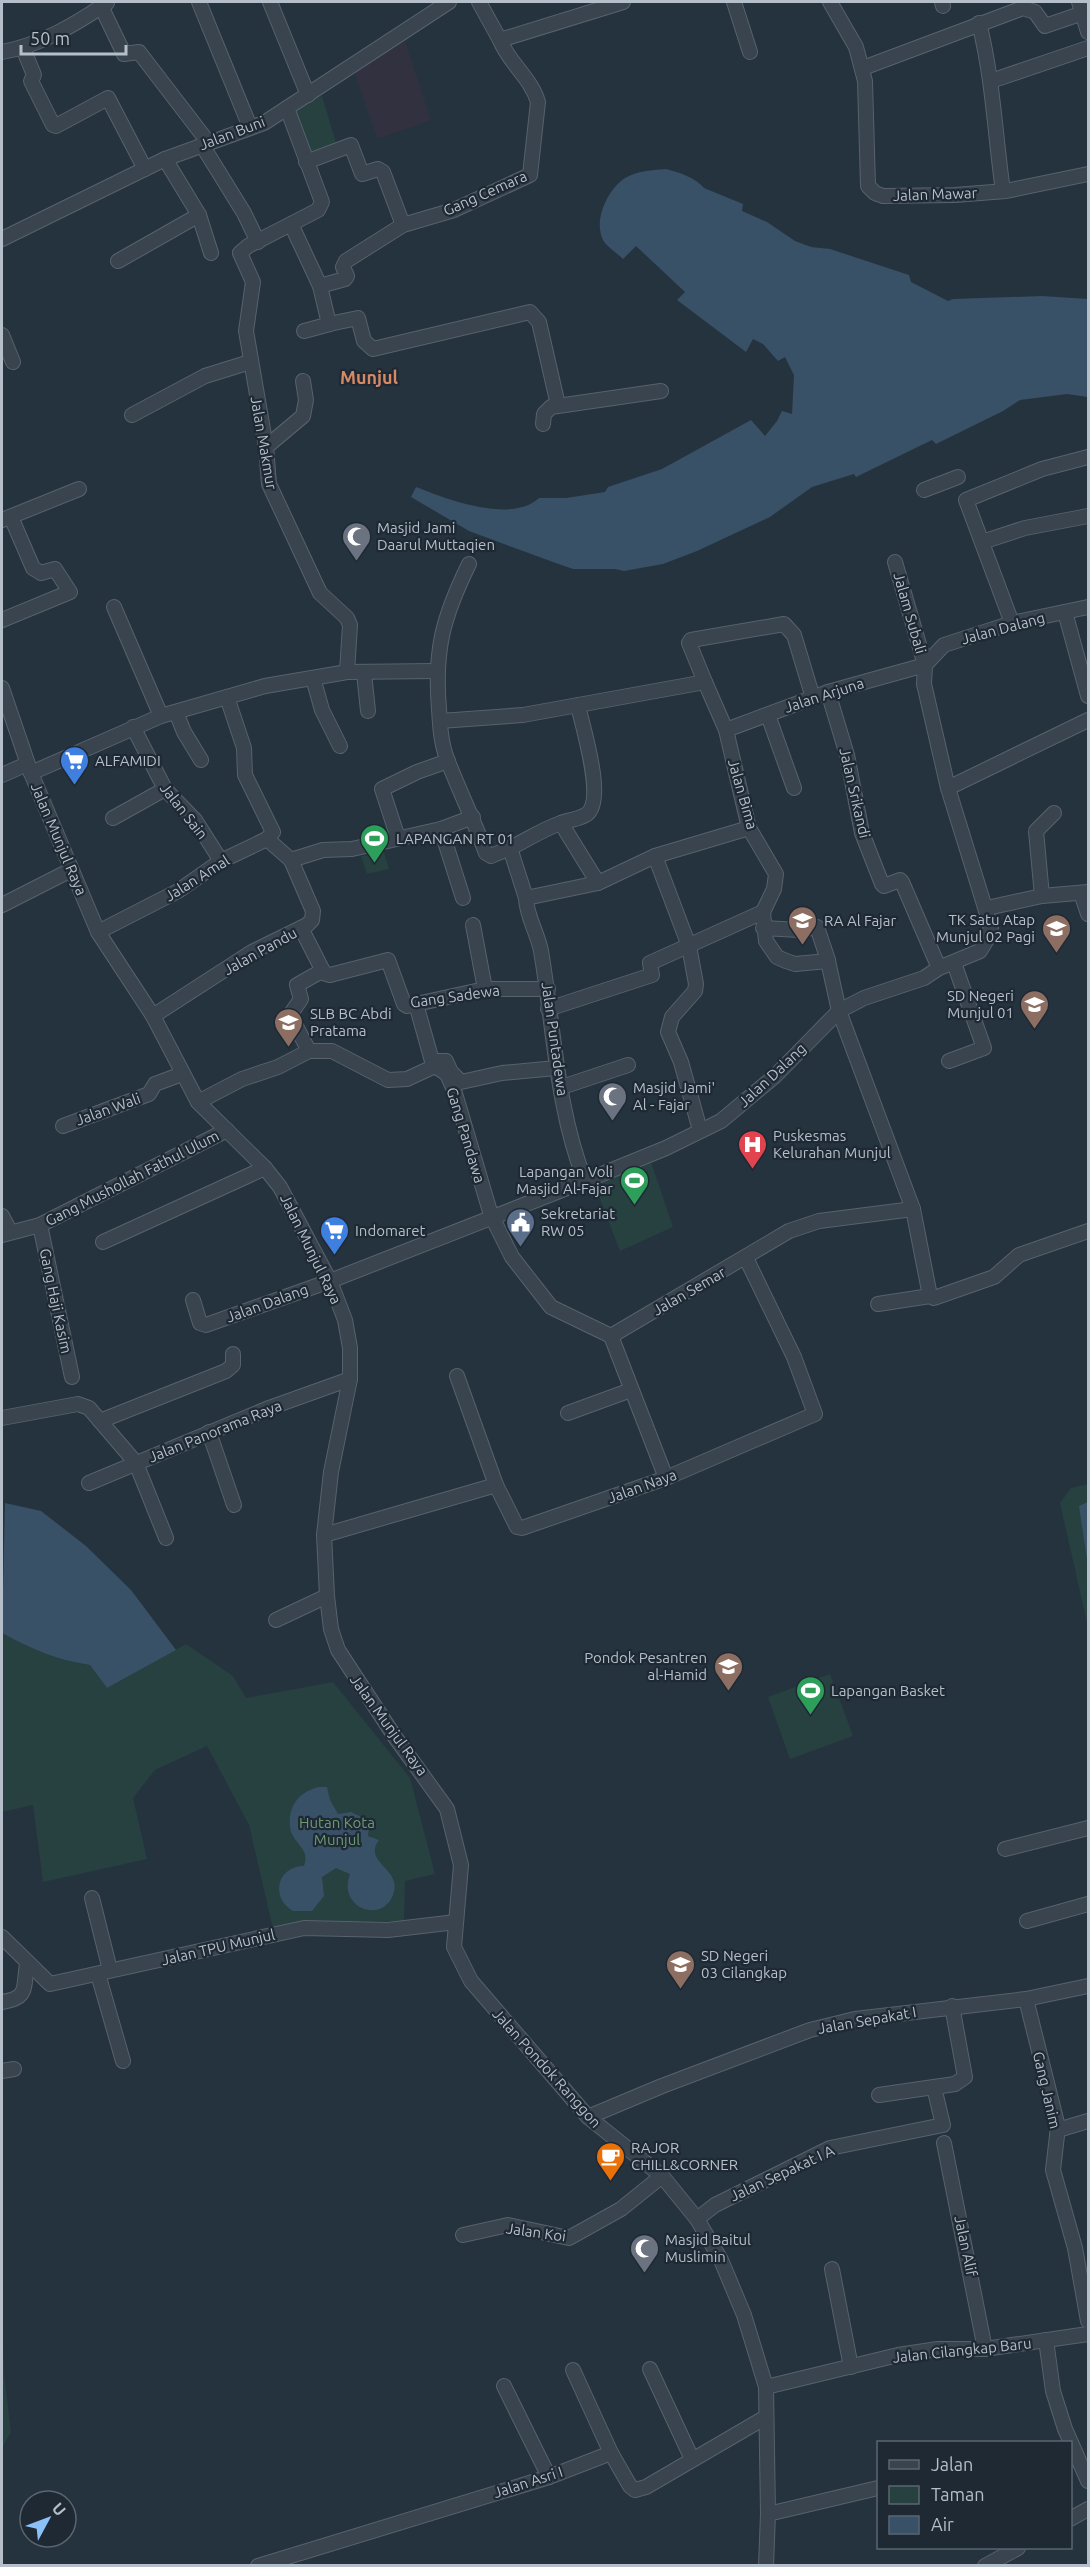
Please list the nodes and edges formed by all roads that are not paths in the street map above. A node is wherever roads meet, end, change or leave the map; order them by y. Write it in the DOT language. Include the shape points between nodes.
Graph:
graph roads {
  1 [pos="199,2"];
  2 [pos="270,2"];
  3 [pos="449,2"];
  4 [pos="479,2"];
  5 [pos="623,2"];
  6 [pos="734,2"];
  7 [pos="830,2"];
  8 [pos="1003,2"];
  9 [pos="1035,2"];
  10 [pos="105,4"];
  11 [pos="574,8"];
  12 [pos="1083,8"];
  13 [pos="979,23"];
  14 [pos="1089,32"];
  15 [pos="500,40"];
  16 [pos="23,48"];
  17 [pos="1089,48"];
  18 [pos="2,52"];
  19 [pos="750,52"];
  20 [pos="863,68"];
  21 [pos="991,81"];
  22 [pos="308,94"];
  23 [pos="287,108"];
  24 [pos="250,127"];
  25 [pos="205,143"];
  26 [pos="165,159"];
  27 [pos="306,162"];
  28 [pos="145,169"];
  29 [pos="1089,174"];
  30 [pos="1003,191"];
  31 [pos="199,215"];
  32 [pos="291,224"];
  33 [pos="403,225"];
  34 [pos="2,239"];
  35 [pos="258,242"];
  36 [pos="211,253"];
  37 [pos="118,261"];
  38 [pos="320,286"];
  39 [pos="330,324"];
  40 [pos="304,331"];
  41 [pos="2,335"];
  42 [pos="13,362"];
  43 [pos="250,362"];
  44 [pos="303,381"];
  45 [pos="661,391"];
  46 [pos="558,405"];
  47 [pos="132,415"];
  48 [pos="543,424"];
  49 [pos="266,447"];
  50 [pos="1089,457"];
  51 [pos="79,489"];
  52 [pos="924,490"];
  53 [pos="966,500"];
  54 [pos="1089,516"];
  55 [pos="6,518"];
  56 [pos="982,542"];
  57 [pos="895,562"];
  58 [pos="469,564"];
  59 [pos="114,607"];
  60 [pos="1089,607"];
  61 [pos="1065,612"];
  62 [pos="2,620"];
  63 [pos="1012,622"];
  64 [pos="924,665"];
  65 [pos="435,671"];
  66 [pos="347,672"];
  67 [pos="364,673"];
  68 [pos="313,678"];
  69 [pos="705,682"];
  70 [pos="2,687"];
  71 [pos="828,692"];
  72 [pos="1089,696"];
  73 [pos="227,697"];
  74 [pos="813,698"];
  75 [pos="578,705"];
  76 [pos="368,711"];
  77 [pos="176,712"];
  78 [pos="768,715"];
  79 [pos="160,717"];
  80 [pos="1089,720"];
  81 [pos="440,722"];
  82 [pos="133,727"];
  83 [pos="726,730"];
  84 [pos="340,746"];
  85 [pos="201,760"];
  86 [pos="448,761"];
  87 [pos="29,768"];
  88 [pos="2,775"];
  89 [pos="794,788"];
  90 [pos="948,788"];
  91 [pos="165,789"];
  92 [pos="1054,813"];
  93 [pos="473,817"];
  94 [pos="113,818"];
  95 [pos="561,823"];
  96 [pos="749,828"];
  97 [pos="441,829"];
  98 [pos="398,838"];
  99 [pos="267,839"];
  100 [pos="510,849"];
  101 [pos="655,856"];
  102 [pos="291,860"];
  103 [pos="221,861"];
  104 [pos="71,870"];
  105 [pos="598,882"];
  106 [pos="1085,892"];
  107 [pos="1042,896"];
  108 [pos="463,898"];
  109 [pos="526,898"];
  110 [pos="2,905"];
  111 [pos="987,908"];
  112 [pos="763,912"];
  113 [pos="1089,914"];
  114 [pos="473,925"];
  115 [pos="301,928"];
  116 [pos="763,928"];
  117 [pos="98,932"];
  118 [pos="688,946"];
  119 [pos="828,960"];
  120 [pos="954,963"];
  121 [pos="939,968"];
  122 [pos="323,972"];
  123 [pos="485,989"];
  124 [pos="548,989"];
  125 [pos="416,1004"];
  126 [pos="548,1009"];
  127 [pos="839,1011"];
  128 [pos="153,1016"];
  129 [pos="309,1051"];
  130 [pos="949,1061"];
  131 [pos="628,1065"];
  132 [pos="556,1068"];
  133 [pos="182,1074"];
  134 [pos="562,1088"];
  135 [pos="198,1102"];
  136 [pos="63,1125"];
  137 [pos="227,1130"];
  138 [pos="700,1130"];
  139 [pos="265,1168"];
  140 [pos="585,1180"];
  141 [pos="913,1209"];
  142 [pos="491,1215"];
  143 [pos="2,1216"];
  144 [pos="40,1225"];
  145 [pos="1089,1232"];
  146 [pos="6,1233"];
  147 [pos="103,1242"];
  148 [pos="746,1258"];
  149 [pos="330,1281"];
  150 [pos="930,1296"];
  151 [pos="193,1300"];
  152 [pos="878,1304"];
  153 [pos="611,1336"];
  154 [pos="233,1353"];
  155 [pos="457,1376"];
  156 [pos="72,1377"];
  157 [pos="350,1379"];
  158 [pos="631,1390"];
  159 [pos="568,1413"];
  160 [pos="2,1418"];
  161 [pos="100,1421"];
  162 [pos="209,1432"];
  163 [pos="136,1463"];
  164 [pos="666,1478"];
  165 [pos="89,1483"];
  166 [pos="496,1485"];
  167 [pos="234,1505"];
  168 [pos="324,1535"];
  169 [pos="166,1538"];
  170 [pos="327,1596"];
  171 [pos="276,1620"];
  172 [pos="1089,1828"];
  173 [pos="1005,1849"];
  174 [pos="92,1898"];
  175 [pos="1089,1904"];
  176 [pos="1027,1921"];
  177 [pos="456,1922"];
  178 [pos="2,1937"];
  179 [pos="27,1964"];
  180 [pos="104,1972"];
  181 [pos="1089,1986"];
  182 [pos="1026,1999"];
  183 [pos="2,2002"];
  184 [pos="952,2006"];
  185 [pos="123,2061"];
  186 [pos="934,2087"];
  187 [pos="879,2095"];
  188 [pos="588,2117"];
  189 [pos="1089,2121"];
  190 [pos="1058,2130"];
  191 [pos="944,2143"];
  192 [pos="662,2176"];
  193 [pos="697,2219"];
  194 [pos="463,2235"];
  195 [pos="832,2269"];
  196 [pos="1089,2321"];
  197 [pos="1089,2334"];
  198 [pos="1046,2340"];
  199 [pos="985,2349"];
  200 [pos="851,2367"];
  201 [pos="650,2369"];
  202 [pos="573,2370"];
  203 [pos="504,2385"];
  204 [pos="766,2387"];
  205 [pos="766,2417"];
  206 [pos="1071,2441"];
  207 [pos="1072,2444"];
  208 [pos="611,2453"];
  209 [pos="692,2459"];
  210 [pos="549,2477"];
  211 [pos="1089,2481"];
  212 [pos="877,2488"];
  213 [pos="1089,2509"];
  214 [pos="768,2514"];
  215 [pos="1072,2518"];
  216 [pos="1014,2549"];
  217 [pos="258,2565"];
  218 [pos="766,2565"];
  219 [pos="985,2565"];
  1 -- 24 [label="street"];
  2 -- 22 [label="street"];
  3 -- 22 [label="street, Jalan Buni"];
  4 -- 15 [label="street"];
  5 -- 11 [label="street"];
  6 -- 19 [label="street"];
  7 -- 20 [label="street, Jalan Mawar" via="856,47"];
  8 -- 9 [label="street" via="1006,8"];
  10 -- 16 [label="street" via="67,29"];
  10 -- 25 [label="street" via="124,54 139,52"];
  11 -- 15 [label="street"];
  12 -- 13 [label="street" via="1045,26 1035,12 1023,8"];
  12 -- 14 [label="street"];
  13 -- 20 [label="street"];
  13 -- 21 [label="street"];
  15 -- 33 [label="street, Gang Cemara" via="505,54 535,92 538,102 532,172 527,178 454,210"];
  16 -- 18 [label="street"];
  16 -- 28 [label="street" via="34,75 31,81 53,125 108,98"];
  17 -- 21 [label="street"];
  20 -- 30 [label="street, Jalan Mawar" via="871,190 884,196"];
  21 -- 30 [label="street" via="992,118"];
  22 -- 23 [label="street, Jalan Buni"];
  23 -- 24 [label="street, Jalan Buni"];
  23 -- 27 [label="street"];
  24 -- 25 [label="street, Jalan Buni"];
  25 -- 26 [label="street, Jalan Buni"];
  25 -- 35 [label="street"];
  26 -- 28 [label="street, Jalan Buni"];
  26 -- 31 [label="street"];
  27 -- 32 [label="street" via="321,207"];
  27 -- 33 [label="street" via="351,145 362,174 378,169 383,172"];
  28 -- 34 [label="street, Jalan Buni"];
  29 -- 30 [label="street, Jalan Mawar"];
  31 -- 36 [label="street"];
  31 -- 37 [label="street"];
  32 -- 35 [label="street"];
  32 -- 38 [label="street"];
  33 -- 38 [label="street" via="346,261 345,279"];
  35 -- 43 [label="street, Jalan Makmur" via="240,253 254,289 246,331"];
  38 -- 39 [label="street"];
  39 -- 40 [label="street"];
  39 -- 46 [label="street" via="358,318 364,341 373,349 530,312 539,322"];
  41 -- 42 [label="street"];
  43 -- 47 [label="street" via="205,376"];
  43 -- 49 [label="street, Jalan Makmur"];
  44 -- 49 [label="street" via="303,416"];
  45 -- 46 [label="street"];
  46 -- 48 [label="street" via="546,410"];
  49 -- 66 [label="street, Jalan Makmur" via="273,496 311,579 350,625"];
  50 -- 53 [label="street" via="1042,470"];
  51 -- 55 [label="street"];
  52 -- 53 [label="street" via="955,472"];
  53 -- 56 [label="street"];
  54 -- 56 [label="street" via="1025,528"];
  55 -- 62 [label="street" via="33,568 41,573 55,569 70,592"];
  56 -- 63 [label="street"];
  57 -- 64 [label="street, Jalam Subali"];
  58 -- 65 [label="street" via="448,610"];
  59 -- 79 [label="street"];
  60 -- 61 [label="street, Jalan Dalang"];
  61 -- 63 [label="street, Jalan Dalang"];
  61 -- 72 [label="street"];
  63 -- 64 [label="street, Jalan Dalang" via="944,645"];
  64 -- 71 [label="street, Jalan Arjuna"];
  64 -- 90 [label="street, Jalan Dalang" via="924,684"];
  65 -- 67 [label="street"];
  65 -- 81 [label="street"];
  66 -- 67 [label="street"];
  66 -- 68 [label="street"];
  67 -- 76 [label="street"];
  68 -- 73 [label="street"];
  68 -- 84 [label="street" via="322,710"];
  69 -- 74 [label="street" via="691,640 784,624 794,635"];
  69 -- 75 [label="street"];
  69 -- 83 [label="street"];
  70 -- 87 [label="street, Jalan Munjul Raya"];
  71 -- 74 [label="street, Jalan Arjuna"];
  71 -- 121 [label="street, Jalan Srikandi" via="847,755 862,833 882,884 902,882"];
  73 -- 77 [label="street"];
  73 -- 99 [label="street" via="244,748 245,775 273,832"];
  74 -- 78 [label="street, Jalan Arjuna"];
  75 -- 81 [label="street" via="523,715"];
  75 -- 95 [label="street" via="594,782 594,803 581,817"];
  77 -- 79 [label="street"];
  77 -- 85 [label="street"];
  78 -- 83 [label="street, Jalan Arjuna"];
  78 -- 89 [label="street"];
  79 -- 82 [label="street"];
  80 -- 90 [label="street"];
  81 -- 86 [label="street"];
  82 -- 87 [label="street"];
  82 -- 91 [label="street, Jalan Sain"];
  83 -- 96 [label="street, Jalan Bima"];
  86 -- 93 [label="street"];
  86 -- 98 [label="street" via="382,789"];
  87 -- 88 [label="street"];
  87 -- 104 [label="street, Jalan Munjul Raya"];
  90 -- 111 [label="street, Jalan Dalang"];
  91 -- 94 [label="street"];
  91 -- 103 [label="street, Jalan Sain" via="195,820"];
  92 -- 107 [label="street" via="1036,831"];
  93 -- 97 [label="street"];
  93 -- 100 [label="street" via="488,855"];
  95 -- 100 [label="street"];
  95 -- 105 [label="street"];
  96 -- 101 [label="street"];
  96 -- 112 [label="street, Jalan Bima" via="776,874 774,890"];
  97 -- 98 [label="street"];
  97 -- 108 [label="street"];
  98 -- 102 [label="street" via="352,849 323,850"];
  99 -- 102 [label="street"];
  99 -- 103 [label="street, Jalan Amal"];
  100 -- 109 [label="street, Jalan Puntadewa"];
  101 -- 105 [label="street"];
  101 -- 118 [label="street"];
  102 -- 115 [label="street, Jalan Pandu" via="312,911 312,920"];
  103 -- 117 [label="street, Jalan Amal" via="178,891"];
  104 -- 110 [label="street"];
  104 -- 117 [label="street, Jalan Munjul Raya"];
  105 -- 109 [label="street"];
  106 -- 107 [label="street"];
  106 -- 113 [label="street"];
  107 -- 111 [label="street"];
  109 -- 124 [label="street, Jalan Puntadewa" via="540,942"];
  111 -- 120 [label="street, Jalan Dalang" via="991,927 980,951"];
  112 -- 116 [label="street, Jalan Bima"];
  112 -- 118 [label="street"];
  114 -- 123 [label="street"];
  115 -- 122 [label="street"];
  115 -- 128 [label="street, Jalan Pandu" via="252,952"];
  116 -- 119 [label="street, Jalan Bima" via="771,950 786,962"];
  116 -- 119 [label="street" via="817,927"];
  117 -- 128 [label="street, Jalan Munjul Raya"];
  118 -- 126 [label="street" via="650,963 652,975"];
  118 -- 138 [label="street" via="695,991 672,1017 668,1032 681,1062"];
  119 -- 127 [label="street"];
  120 -- 121 [label="street, Jalan Dalang"];
  120 -- 130 [label="street" via="984,1048"];
  121 -- 127 [label="street, Jalan Dalang" via="924,978 864,998"];
  122 -- 125 [label="street, Gang Sadewa" via="330,975 388,960 404,1004"];
  122 -- 129 [label="street, Gang Sadewa" via="297,985 301,999 290,1015"];
  123 -- 124 [label="street, Gang Sadewa"];
  123 -- 125 [label="street, Gang Sadewa"];
  124 -- 126 [label="street, Jalan Puntadewa"];
  125 -- 132 [label="street" via="432,1061 446,1061 461,1082"];
  126 -- 132 [label="street, Jalan Puntadewa"];
  127 -- 138 [label="street, Jalan Dalang" via="775,1076 721,1121"];
  127 -- 141 [label="street"];
  128 -- 133 [label="street, Jalan Munjul Raya"];
  129 -- 135 [label="street"];
  129 -- 142 [label="street, Gang Pandawa" via="332,1051 388,1080 407,1079 435,1066 442,1069 454,1090"];
  131 -- 134 [label="street"];
  132 -- 134 [label="street, Jalan Puntadewa"];
  133 -- 135 [label="street, Jalan Munjul Raya"];
  133 -- 136 [label="street, Jalan Wali" via="156,1084 148,1094"];
  134 -- 140 [label="street, Jalan Puntadewa"];
  135 -- 137 [label="street, Jalan Munjul Raya"];
  137 -- 139 [label="street, Jalan Munjul Raya"];
  137 -- 144 [label="street, Gang Mushollah Fathul Ulum"];
  138 -- 140 [label="street, Jalan Dalang"];
  139 -- 147 [label="street"];
  139 -- 149 [label="street, Jalan Munjul Raya" via="280,1187"];
  140 -- 142 [label="street, Jalan Dalang"];
  141 -- 148 [label="street, Jalan Semar" via="807,1224"];
  141 -- 150 [label="street"];
  142 -- 149 [label="street, Jalan Dalang"];
  142 -- 153 [label="street" via="520,1270 551,1307"];
  143 -- 146 [label="street"];
  144 -- 146 [label="street, Gang Mushollah Fathul Ulum"];
  144 -- 156 [label="street, Gang Haji Kasim"];
  145 -- 150 [label="street" via="1019,1255 994,1277 934,1298"];
  148 -- 153 [label="street, Jalan Semar"];
  148 -- 164 [label="street, Jalan Naya" via="794,1357 815,1414"];
  149 -- 151 [label="street, Jalan Dalang" via="206,1325 200,1323"];
  149 -- 157 [label="street, Jalan Munjul Raya" via="351,1348"];
  150 -- 152 [label="street"];
  153 -- 158 [label="street"];
  154 -- 161 [label="street" via="233,1365 226,1371"];
  155 -- 166 [label="street"];
  157 -- 162 [label="street, Jalan Panorama Raya"];
  157 -- 168 [label="street, Jalan Munjul Raya"];
  158 -- 159 [label="street"];
  158 -- 164 [label="street"];
  160 -- 161 [label="street" via="78,1404 89,1408"];
  161 -- 163 [label="street"];
  162 -- 163 [label="street, Jalan Panorama Raya"];
  162 -- 167 [label="street"];
  163 -- 165 [label="street, Jalan Panorama Raya"];
  163 -- 169 [label="street"];
  164 -- 166 [label="street, Jalan Naya" via="522,1528 514,1523"];
  166 -- 168 [label="street"];
  168 -- 170 [label="street, Jalan Munjul Raya"];
  170 -- 171 [label="street"];
  170 -- 177 [label="street, Jalan Munjul Raya" via="338,1650 447,1809 461,1865"];
  172 -- 173 [label="street"];
  174 -- 180 [label="street"];
  175 -- 176 [label="street"];
  177 -- 180 [label="street, Jalan TPU Munjul" via="388,1930 304,1928"];
  177 -- 188 [label="street, Jalan Pondok Ranggon" via="454,1947 471,1981"];
  178 -- 179 [label="street, Jalan TPU Munjul"];
  179 -- 180 [label="street, Jalan TPU Munjul" via="50,1984"];
  179 -- 183 [label="street" via="22,1996"];
  180 -- 185 [label="street"];
  181 -- 182 [label="street, Jalan Sepakat I"];
  182 -- 184 [label="street, Jalan Sepakat I"];
  182 -- 190 [label="street, Gang Janim"];
  184 -- 186 [label="street" via="965,2077 955,2084"];
  184 -- 188 [label="street, Jalan Sepakat I" via="855,2019 810,2030"];
  186 -- 187 [label="street"];
  186 -- 193 [label="street, Jalan Sepakat I A" via="943,2126 830,2148 715,2205"];
  188 -- 192 [label="street, Jalan Pondok Ranggon"];
  189 -- 190 [label="street"];
  190 -- 196 [label="street, Gang Janim" via="1053,2170 1075,2248"];
  191 -- 199 [label="street, Jalan Alif"];
  192 -- 193 [label="street, Jalan Pondok Ranggon"];
  192 -- 194 [label="street, Jalan Koi" via="621,2209 569,2238 508,2225"];
  193 -- 204 [label="street, Jalan Pondok Ranggon" via="721,2260 744,2315"];
  195 -- 200 [label="street"];
  197 -- 198 [label="street, Jalan Cilangkap Baru"];
  198 -- 199 [label="street, Jalan Cilangkap Baru"];
  198 -- 206 [label="street" via="1056,2400"];
  199 -- 200 [label="street, Jalan Cilangkap Baru" via="938,2349"];
  200 -- 204 [label="street, Jalan Cilangkap Baru"];
  201 -- 209 [label="street"];
  202 -- 208 [label="street"];
  203 -- 210 [label="street"];
  204 -- 205 [label="street, Jalan Pondok Ranggon"];
  205 -- 209 [label="street"];
  205 -- 214 [label="street, Jalan Pondok Ranggon"];
  207 -- 211 [label="street"];
  208 -- 209 [label="street" via="635,2490"];
  208 -- 210 [label="street, Jalan Asri I"];
  210 -- 217 [label="street, Jalan Asri I"];
  212 -- 214 [label="street"];
  213 -- 215 [label="street"];
  214 -- 218 [label="street, Jalan Pondok Ranggon"];
  216 -- 219 [label="street"];
}
